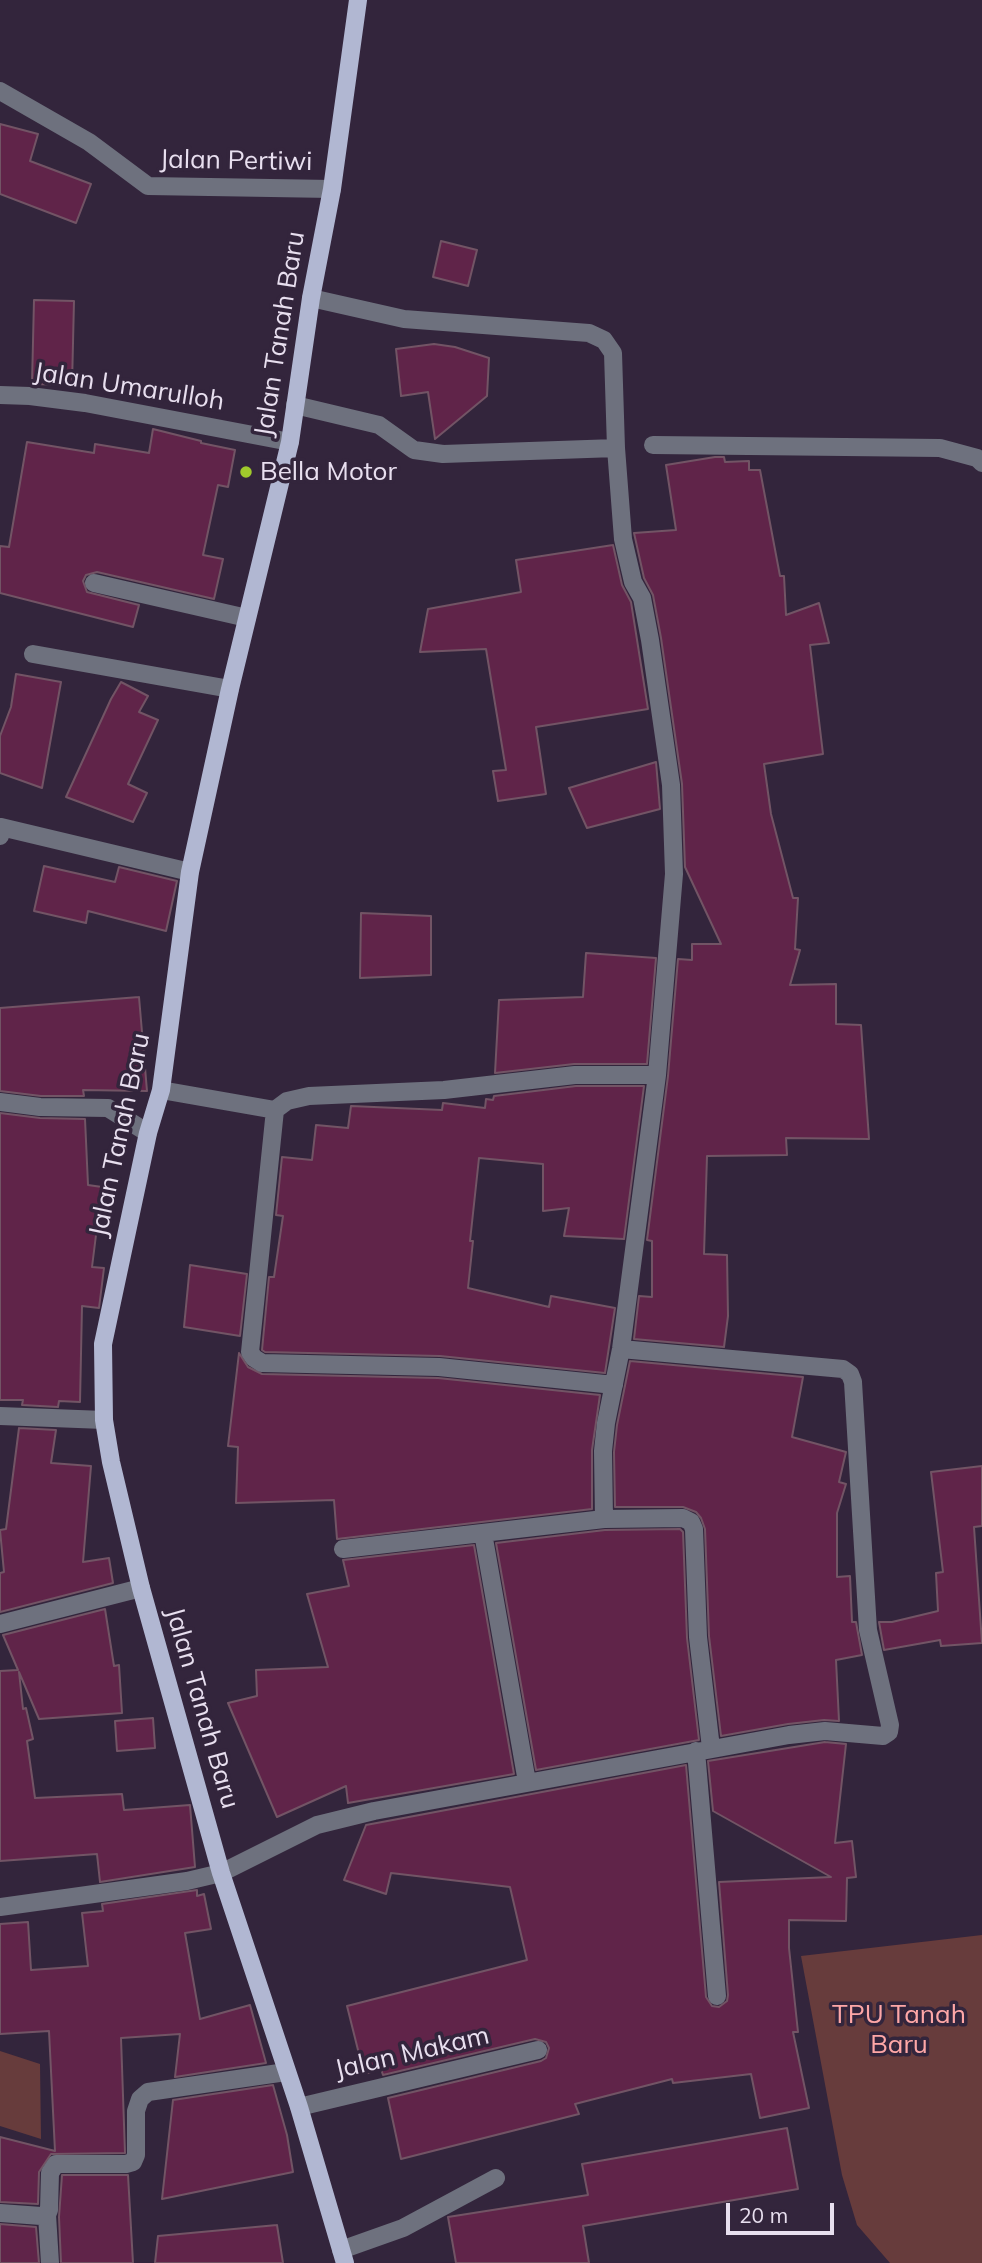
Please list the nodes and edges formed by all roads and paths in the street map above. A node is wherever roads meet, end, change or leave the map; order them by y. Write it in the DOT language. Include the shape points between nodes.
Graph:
graph roads {
  1 [pos="358,0"];
  2 [pos="0,91"];
  3 [pos="332,189"];
  4 [pos="311,298"];
  5 [pos="0,396"];
  6 [pos="295,405"];
  7 [pos="290,442"];
  8 [pos="653,445"];
  9 [pos="616,448"];
  10 [pos="982,463"];
  11 [pos="94,583"];
  12 [pos="247,618"];
  13 [pos="33,653"];
  14 [pos="230,689"];
  15 [pos="1,832"];
  16 [pos="190,872"];
  17 [pos="657,1075"];
  18 [pos="161,1090"];
  19 [pos="0,1102"];
  20 [pos="275,1110"];
  21 [pos="148,1133"];
  22 [pos="621,1349"];
  23 [pos="614,1385"];
  24 [pos="0,1416"];
  25 [pos="104,1420"];
  26 [pos="604,1519"];
  27 [pos="483,1533"];
  28 [pos="343,1549"];
  29 [pos="141,1588"];
  30 [pos="0,1624"];
  31 [pos="703,1749"];
  32 [pos="527,1782"];
  33 [pos="221,1873"];
  34 [pos="0,1907"];
  35 [pos="717,1996"];
  36 [pos="538,2050"];
  37 [pos="286,2072"];
  38 [pos="299,2107"];
  39 [pos="496,2178"];
  40 [pos="0,2213"];
  41 [pos="47,2215"];
  42 [pos="343,2256"];
  43 [pos="50,2263"];
  1 -- 3 [label="main road, Jalan Tanah Baru"];
  2 -- 3 [label="street, Jalan Pertiwi" via="89,142 148,187"];
  3 -- 4 [label="main road, Jalan Tanah Baru"];
  4 -- 6 [label="main road, Jalan Tanah Baru"];
  4 -- 9 [label="street" via="404,319 589,333 604,340 613,353"];
  5 -- 7 [label="street, Jalan Umarulloh" via="85,403"];
  6 -- 7 [label="main road, Jalan Tanah Baru"];
  6 -- 9 [label="street" via="379,425 414,450 443,454"];
  7 -- 12 [label="main road, Jalan Tanah Baru"];
  8 -- 10 [label="street" via="940,448"];
  9 -- 17 [label="street" via="623,539 633,582 642,598 671,785 674,874"];
  11 -- 12 [label="street"];
  12 -- 14 [label="main road, Jalan Tanah Baru"];
  13 -- 14 [label="street"];
  14 -- 16 [label="main road, Jalan Tanah Baru"];
  15 -- 16 [label="street"];
  16 -- 18 [label="main road, Jalan Tanah Baru"];
  17 -- 20 [label="street" via="575,1075 444,1090 309,1096 287,1101"];
  17 -- 22 [label="street"];
  18 -- 20 [label="street"];
  18 -- 21 [label="main road, Jalan Tanah Baru"];
  19 -- 21 [label="street" via="108,1108"];
  20 -- 23 [label="street" via="250,1352 254,1359 262,1363 439,1367"];
  21 -- 25 [label="main road, Jalan Tanah Baru" via="103,1345"];
  22 -- 23 [label="street"];
  22 -- 31 [label="street" via="843,1369 853,1382 868,1630 889,1732 884,1736 825,1731"];
  23 -- 26 [label="street" via="603,1451"];
  24 -- 25 [label="street"];
  25 -- 29 [label="main road, Jalan Tanah Baru"];
  26 -- 27 [label="street"];
  26 -- 31 [label="street" via="683,1518 691,1522"];
  27 -- 28 [label="street"];
  27 -- 32 [label="street"];
  29 -- 30 [label="street"];
  29 -- 33 [label="main road, Jalan Tanah Baru"];
  31 -- 32 [label="street"];
  31 -- 35 [label="street"];
  32 -- 33 [label="street" via="317,1825"];
  33 -- 34 [label="street"];
  33 -- 37 [label="main road, Jalan Tanah Baru"];
  36 -- 38 [label="street, Jalan Makam"];
  37 -- 38 [label="main road, Jalan Tanah Baru"];
  37 -- 41 [label="street" via="148,2092 136,2111 133,2162 56,2164 50,2173"];
  38 -- 42 [label="main road, Jalan Tanah Baru"];
  39 -- 42 [label="street" via="402,2228 358,2244"];
  40 -- 41 [label="street"];
  41 -- 43 [label="street"];
}
